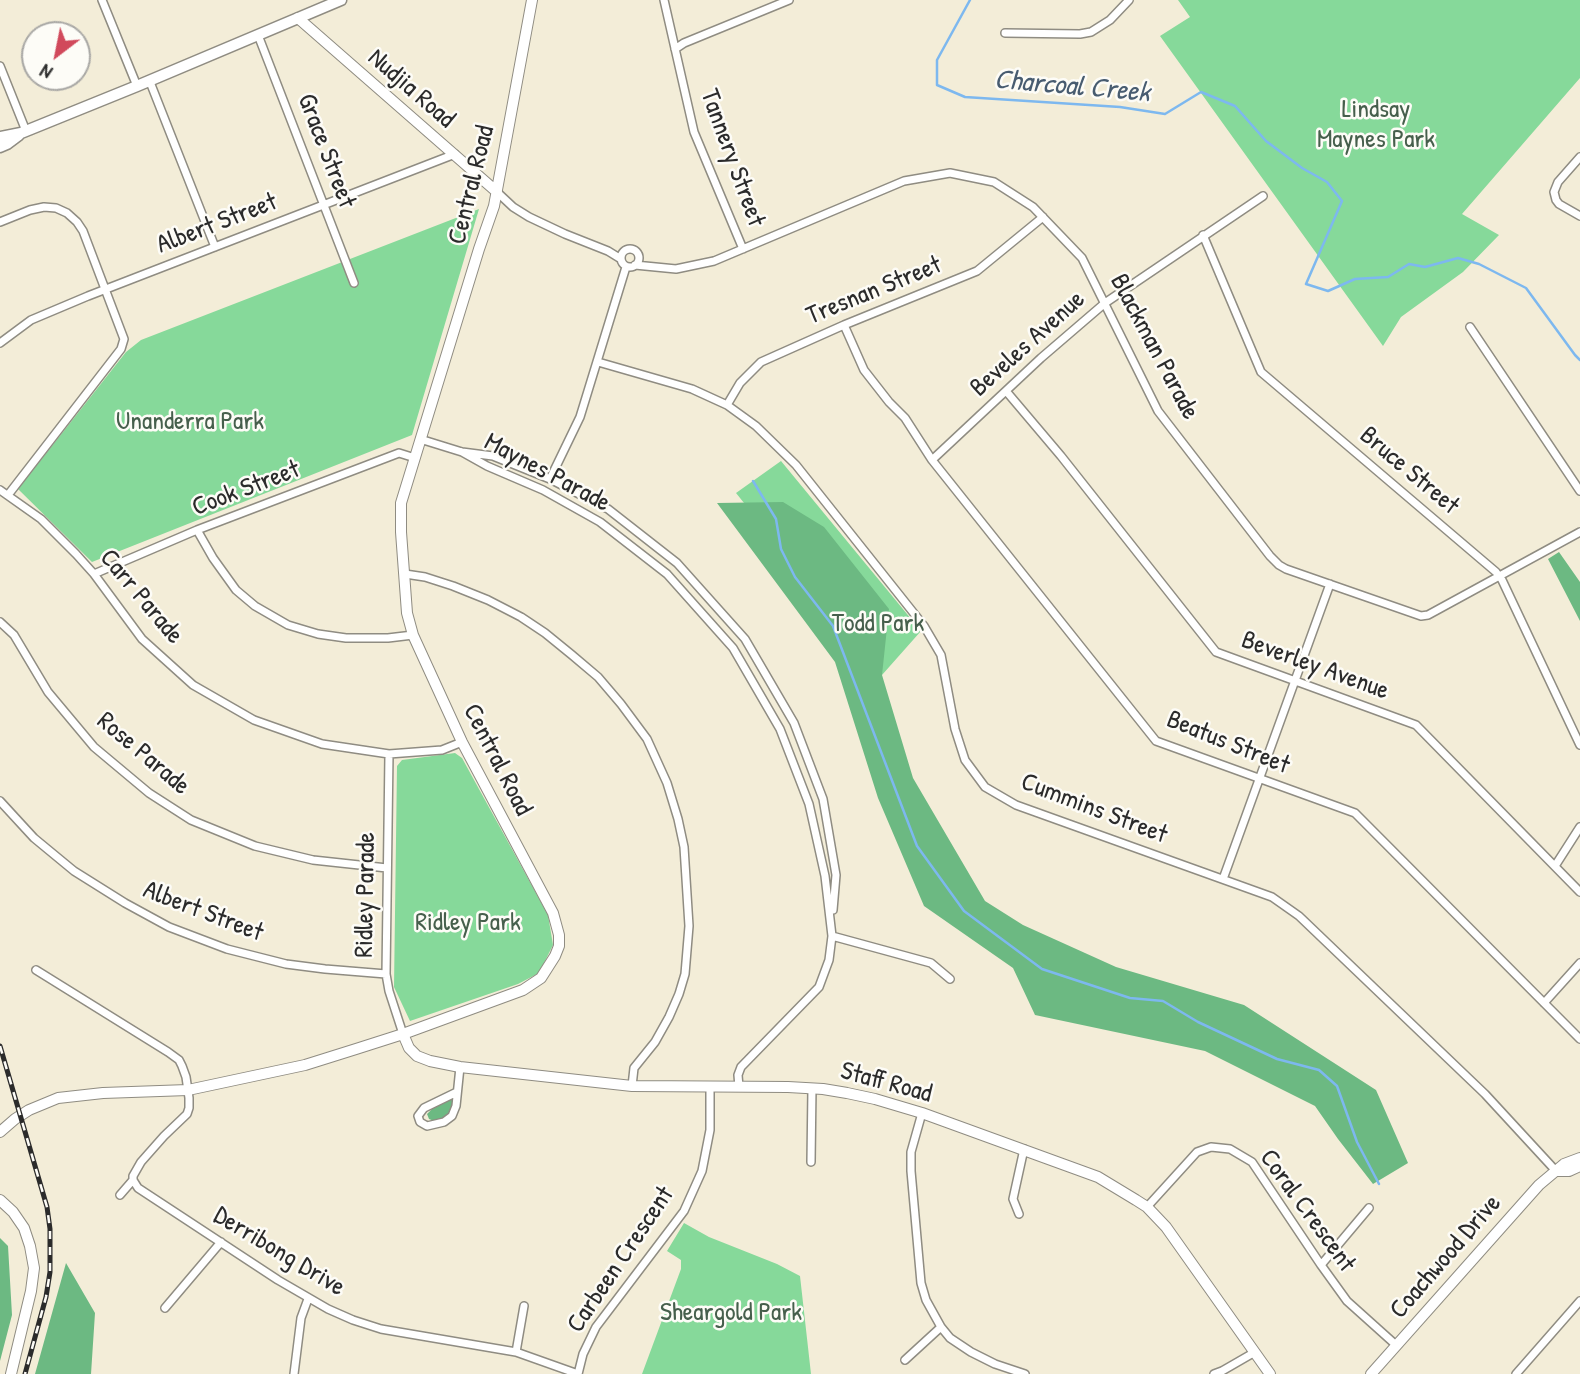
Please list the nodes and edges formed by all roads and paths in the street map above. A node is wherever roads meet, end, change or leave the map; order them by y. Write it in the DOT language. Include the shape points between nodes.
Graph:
graph roads {
  1 [pos="102,0"];
  2 [pos="341,0"];
  3 [pos="532,0"];
  4 [pos="664,0"];
  5 [pos="789,0"];
  6 [pos="1129,0"];
  7 [pos="298,18"];
  8 [pos="1005,33"];
  9 [pos="258,35"];
  10 [pos="675,49"];
  11 [pos="0,66"];
  12 [pos="150,82"];
  13 [pos="138,86"];
  14 [pos="24,132"];
  15 [pos="0,137"];
  16 [pos="0,147"];
  17 [pos="454,154"];
  18 [pos="1580,158"];
  19 [pos="497,192"];
  20 [pos="1263,196"];
  21 [pos="324,205"];
  22 [pos="1580,216"];
  23 [pos="1043,217"];
  24 [pos="0,222"];
  25 [pos="1203,235"];
  26 [pos="215,247"];
  27 [pos="743,249"];
  28 [pos="622,256"];
  29 [pos="633,263"];
  30 [pos="354,282"];
  31 [pos="106,289"];
  32 [pos="1105,303"];
  33 [pos="844,325"];
  34 [pos="1471,327"];
  35 [pos="0,343"];
  36 [pos="598,362"];
  37 [pos="1006,391"];
  38 [pos="727,405"];
  39 [pos="420,439"];
  40 [pos="462,452"];
  41 [pos="415,458"];
  42 [pos="932,460"];
  43 [pos="550,479"];
  44 [pos="0,490"];
  45 [pos="1580,491"];
  46 [pos="8,495"];
  47 [pos="197,530"];
  48 [pos="1580,531"];
  49 [pos="94,574"];
  50 [pos="405,574"];
  51 [pos="1499,575"];
  52 [pos="1330,584"];
  53 [pos="0,622"];
  54 [pos="412,635"];
  55 [pos="1295,682"];
  56 [pos="462,742"];
  57 [pos="1580,745"];
  58 [pos="389,754"];
  59 [pos="1260,780"];
  60 [pos="0,801"];
  61 [pos="1580,827"];
  62 [pos="1555,866"];
  63 [pos="387,868"];
  64 [pos="1223,879"];
  65 [pos="1580,892"];
  66 [pos="832,921"];
  67 [pos="832,936"];
  68 [pos="1580,963"];
  69 [pos="36,970"];
  70 [pos="386,974"];
  71 [pos="950,979"];
  72 [pos="1544,1003"];
  73 [pos="403,1034"];
  74 [pos="1580,1040"];
  75 [pos="460,1067"];
  76 [pos="632,1086"];
  77 [pos="710,1087"];
  78 [pos="738,1087"];
  79 [pos="812,1088"];
  80 [pos="188,1090"];
  81 [pos="457,1092"];
  82 [pos="922,1113"];
  83 [pos="0,1132"];
  84 [pos="1024,1149"];
  85 [pos="1580,1158"];
  86 [pos="811,1162"];
  87 [pos="1580,1166"];
  88 [pos="1556,1171"];
  89 [pos="133,1180"];
  90 [pos="120,1195"];
  91 [pos="0,1200"];
  92 [pos="1147,1207"];
  93 [pos="1369,1208"];
  94 [pos="1018,1214"];
  95 [pos="221,1242"];
  96 [pos="1321,1265"];
  97 [pos="308,1299"];
  98 [pos="1580,1301"];
  99 [pos="524,1306"];
  100 [pos="164,1308"];
  101 [pos="941,1327"];
  102 [pos="1396,1345"];
  103 [pos="516,1352"];
  104 [pos="1255,1352"];
  105 [pos="905,1360"];
  106 [pos="10,1374"];
  107 [pos="294,1374"];
  108 [pos="578,1374"];
  109 [pos="1026,1374"];
  110 [pos="1214,1374"];
  111 [pos="1270,1374"];
  112 [pos="1371,1374"];
  113 [pos="1516,1374"];
  1 -- 13 [label="street"];
  2 -- 7 [label="main road"];
  3 -- 19 [label="street, Central Road"];
  4 -- 10 [label="street, Tannery Street"];
  5 -- 10 [label="street"];
  6 -- 8 [label="street" via="1091,32"];
  7 -- 9 [label="main road"];
  7 -- 17 [label="street, Nudjia Road"];
  9 -- 12 [label="main road"];
  9 -- 21 [label="street, Grace Street"];
  10 -- 27 [label="street, Tannery Street" via="694,132"];
  11 -- 14 [label="street"];
  12 -- 13 [label="main road"];
  12 -- 26 [label="street"];
  13 -- 14 [label="main road"];
  14 -- 15 [label="main road"];
  14 -- 16 [label="main road"];
  17 -- 19 [label="street, Nudjia Road"];
  17 -- 21 [label="street, Albert Street"];
  18 -- 22 [label="street" via="1554,192 1559,204"];
  19 -- 28 [label="street" via="529,217"];
  19 -- 39 [label="street, Central Road"];
  20 -- 25 [label="street, Beveles Avenue"];
  21 -- 26 [label="street, Albert Street"];
  21 -- 30 [label="street, Grace Street"];
  23 -- 27 [label="street, Blackman Parade" via="994,182 946,173 904,181"];
  23 -- 32 [label="street, Blackman Parade" via="1082,258"];
  23 -- 33 [label="street, Tresnan Street" via="981,269"];
  24 -- 31 [label="street" via="44,207 67,213 83,231"];
  25 -- 32 [label="street, Beveles Avenue"];
  25 -- 51 [label="street, Bruce Street" via="1261,372"];
  26 -- 31 [label="street, Albert Street"];
  27 -- 29 [label="street, Blackman Parade" via="676,269"];
  28 -- 29 [label="street" via="622,264"];
  28 -- 29 [label="street, Blackman Parade" via="631,249 637,253"];
  29 -- 36 [label="street"];
  31 -- 35 [label="street, Albert Street" via="31,320"];
  31 -- 46 [label="street" via="124,339 121,349"];
  32 -- 37 [label="street, Beveles Avenue"];
  32 -- 52 [label="street, Blackman Parade" via="1158,411 1270,556 1286,569"];
  33 -- 38 [label="street, Tresnan Street" via="761,362"];
  33 -- 42 [label="street, Beatus Street" via="864,370 905,418"];
  34 -- 45 [label="street"];
  36 -- 38 [label="street, Cummins Street" via="692,389"];
  36 -- 43 [label="street" via="580,417"];
  37 -- 42 [label="street, Beveles Avenue"];
  37 -- 55 [label="street, Beverley Avenue" via="1216,652"];
  38 -- 64 [label="street, Cummins Street" via="796,465 924,626 941,655 965,761 985,787 1016,805"];
  39 -- 40 [label="street, Maynes Parade"];
  39 -- 41 [label="street, Central Road"];
  40 -- 43 [label="street, Maynes Parade" via="493,456"];
  40 -- 66 [label="street, Maynes Parade" via="600,522 667,575 733,648 780,729 810,804"];
  41 -- 47 [label="street, Cook Street" via="399,453"];
  41 -- 50 [label="street, Central Road" via="401,503"];
  42 -- 59 [label="street, Beatus Street" via="1156,741"];
  43 -- 66 [label="street, Maynes Parade" via="608,509 677,563 745,639 794,723 823,799 836,875"];
  44 -- 46 [label="street, Carr Parade"];
  46 -- 49 [label="street, Carr Parade" via="41,519"];
  47 -- 49 [label="street, Cook Street"];
  47 -- 54 [label="street" via="236,590 288,625 346,638"];
  48 -- 51 [label="street, Blackman Parade"];
  49 -- 58 [label="street, Carr Parade" via="142,639 193,685 254,720 322,744"];
  50 -- 54 [label="street, Central Road"];
  50 -- 76 [label="street" via="488,600 521,617 572,654 621,704 647,740 667,783 684,847 687,962 674,1005 655,1042 634,1068"];
  51 -- 52 [label="street, Blackman Parade" via="1421,616"];
  51 -- 57 [label="street, Bruce Street"];
  52 -- 55 [label="street"];
  53 -- 63 [label="street, Rose Parade" via="14,635 48,692 94,747 149,793 191,820 255,846 313,860"];
  54 -- 56 [label="street, Central Road"];
  55 -- 59 [label="street"];
  55 -- 62 [label="street, Beverley Avenue" via="1416,725"];
  56 -- 58 [label="street, Carr Parade" via="442,750"];
  56 -- 73 [label="street, Central Road" via="553,913 559,946 550,966 532,985"];
  58 -- 63 [label="street, Ridley Parade"];
  59 -- 64 [label="street"];
  59 -- 72 [label="street, Beatus Street" via="1355,813"];
  60 -- 70 [label="street, Albert Street" via="34,838 74,871 169,927 286,964"];
  61 -- 62 [label="street"];
  62 -- 65 [label="street, Beverley Avenue"];
  63 -- 70 [label="street, Ridley Parade"];
  64 -- 88 [label="street, Cummins Street" via="1272,897 1299,916 1485,1094"];
  66 -- 67 [label="street, Maynes Parade"];
  67 -- 71 [label="street" via="930,963"];
  67 -- 78 [label="street, Maynes Parade" via="830,960 819,987 741,1068"];
  68 -- 72 [label="street"];
  69 -- 80 [label="street" via="179,1060"];
  70 -- 73 [label="street, Ridley Parade"];
  72 -- 74 [label="street, Beatus Street"];
  73 -- 75 [label="street, Staff Road" via="417,1056"];
  73 -- 80 [label="street, Central Road" via="304,1065"];
  75 -- 76 [label="street, Staff Road"];
  75 -- 81 [label="street"];
  76 -- 77 [label="street, Staff Road"];
  77 -- 78 [label="street, Staff Road"];
  77 -- 108 [label="street, Carbeen Crescent" via="710,1130 702,1171 684,1211 596,1327"];
  78 -- 79 [label="street, Staff Road"];
  79 -- 82 [label="street, Staff Road"];
  79 -- 86 [label="street"];
  80 -- 83 [label="street, Central Road" via="58,1098 29,1110"];
  80 -- 89 [label="street" via="187,1114 141,1162"];
  81 -- 81 [label="street" via="449,1119 427,1126 420,1122 418,1116 424,1108"];
  82 -- 84 [label="street, Staff Road"];
  82 -- 101 [label="street" via="911,1152 911,1171 921,1283"];
  84 -- 92 [label="street, Staff Road" via="1098,1177"];
  84 -- 94 [label="street" via="1013,1199"];
  85 -- 88 [label="street, Coachwood Drive"];
  87 -- 88 [label="street"];
  88 -- 102 [label="street, Coachwood Drive" via="1517,1208"];
  89 -- 90 [label="street"];
  89 -- 95 [label="street, Derribong Drive" via="138,1188"];
  91 -- 106 [label="street" via="24,1228 34,1268"];
  92 -- 96 [label="street, Coral Crescent" via="1197,1152 1211,1147 1230,1149 1252,1162"];
  92 -- 104 [label="street, Staff Road" via="1178,1241"];
  93 -- 96 [label="street"];
  95 -- 97 [label="street, Derribong Drive"];
  95 -- 100 [label="street"];
  96 -- 102 [label="street, Coral Crescent" via="1347,1301"];
  97 -- 103 [label="street, Derribong Drive" via="381,1329"];
  97 -- 107 [label="street"];
  98 -- 113 [label="street"];
  99 -- 103 [label="street"];
  101 -- 105 [label="street"];
  101 -- 109 [label="street" via="971,1353"];
  102 -- 112 [label="street, Coachwood Drive"];
  103 -- 108 [label="street, Derribong Drive"];
  104 -- 110 [label="street"];
  104 -- 111 [label="street, Staff Road"];
}
